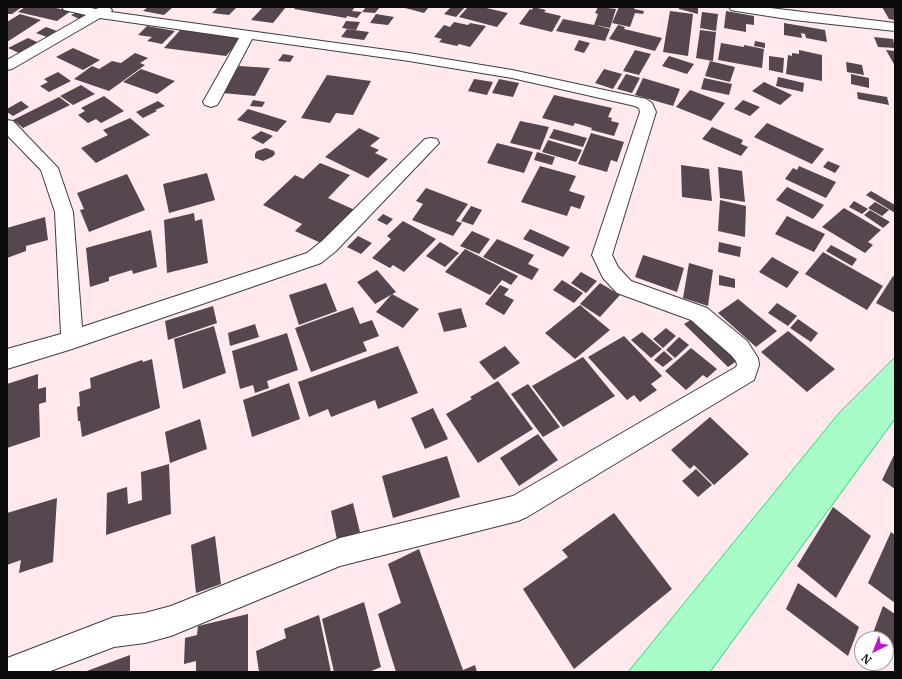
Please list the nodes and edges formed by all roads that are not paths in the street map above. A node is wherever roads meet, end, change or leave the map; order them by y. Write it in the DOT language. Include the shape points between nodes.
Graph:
graph roads {
  1 [pos="69,7"];
  2 [pos="736,7"];
  3 [pos="104,10"];
  4 [pos="895,27"];
  5 [pos="248,34"];
  6 [pos="7,66"];
  7 [pos="211,102"];
  8 [pos="7,124"];
  9 [pos="431,143"];
  10 [pos="72,340"];
  11 [pos="7,359"];
  12 [pos="10,672"];
  1 -- 3 [label="street"];
  2 -- 4 [label="street"];
  3 -- 5 [label="street"];
  3 -- 6 [label="street"];
  5 -- 7 [label="street"];
  5 -- 12 [label="street" via="409,56 512,74 640,102 646,106 648,112 602,255 610,272 624,287 699,314 747,358 746,373 518,508 340,552 171,621 114,632"];
  8 -- 10 [label="street" via="49,168 64,212"];
  9 -- 10 [label="street" via="314,258"];
  10 -- 11 [label="street"];
}
